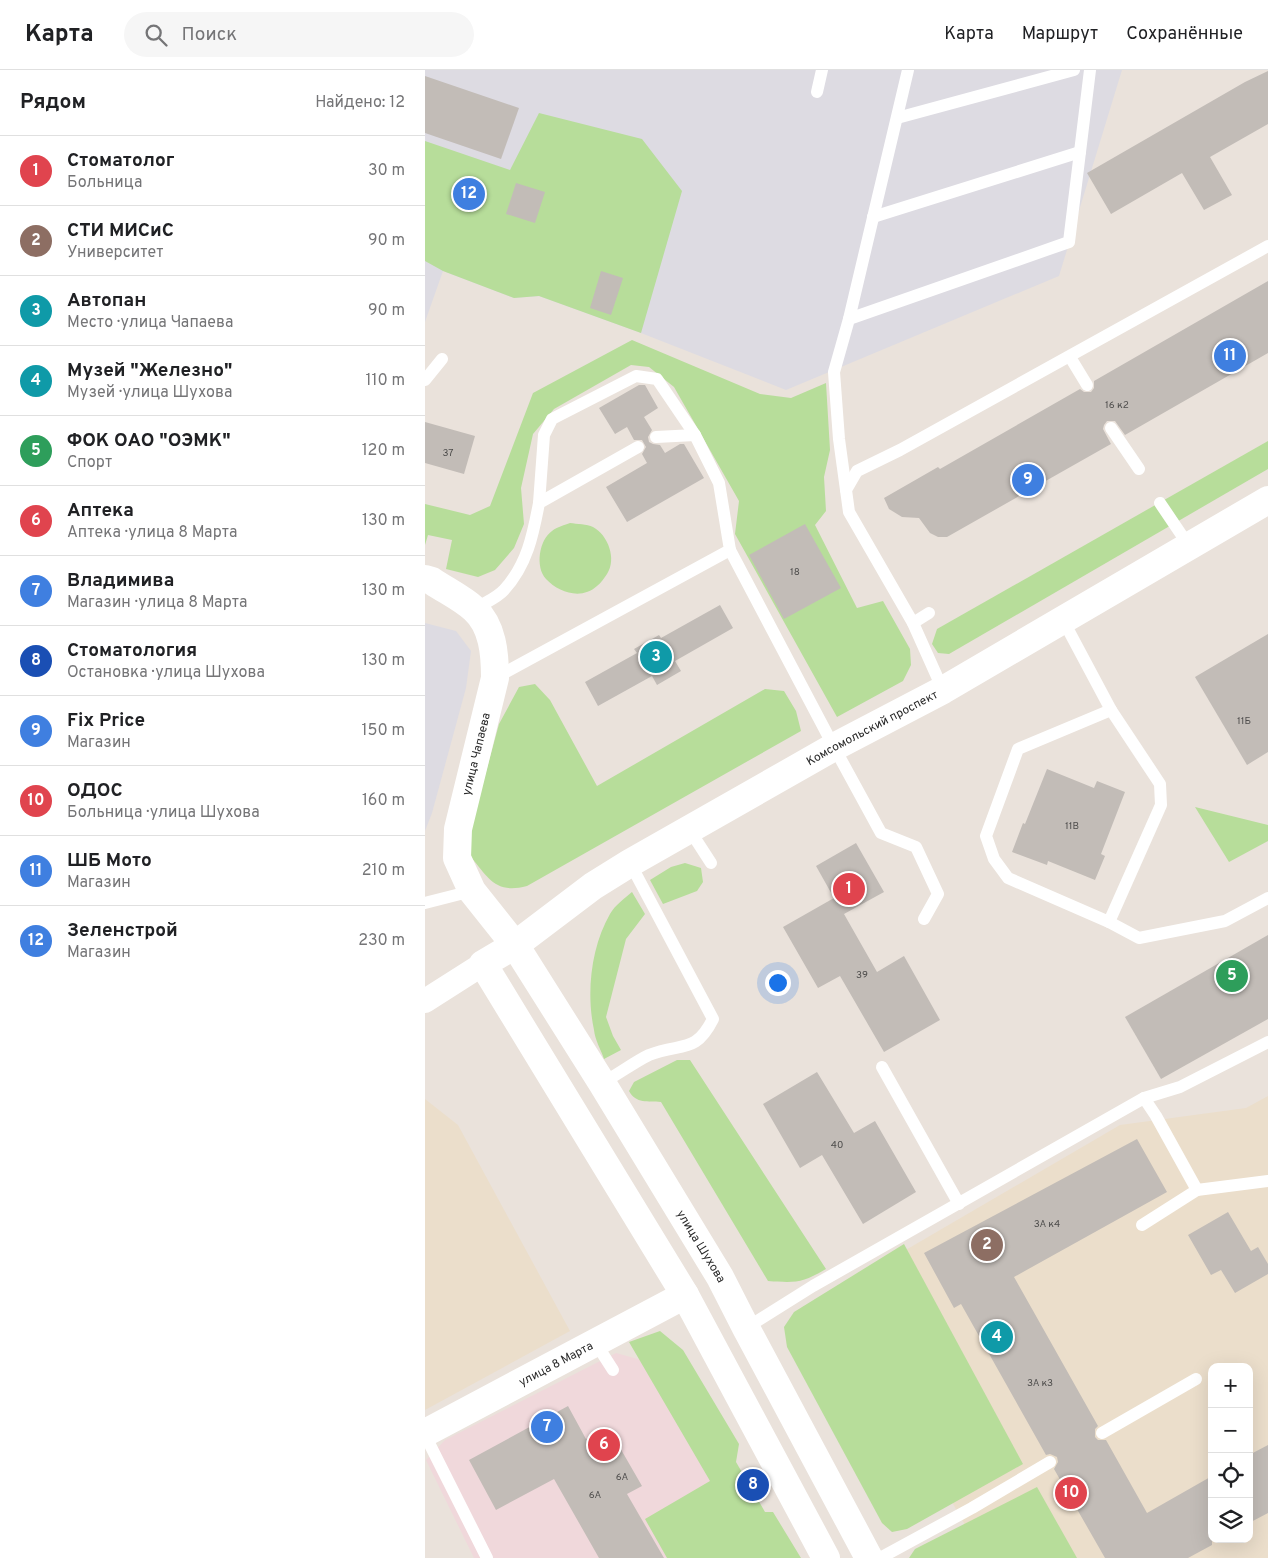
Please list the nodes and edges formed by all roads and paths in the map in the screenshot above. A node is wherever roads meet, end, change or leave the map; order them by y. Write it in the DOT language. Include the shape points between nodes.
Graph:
graph roads {
  1 [pos="822,70"];
  2 [pos="908,70"];
  3 [pos="1074,70"];
  4 [pos="1090,70"];
  5 [pos="817,92"];
  6 [pos="897,118"];
  7 [pos="1080,152"];
  8 [pos="873,216"];
  9 [pos="1268,246"];
  10 [pos="849,319"];
  11 [pos="1070,357"];
  12 [pos="443,359"];
  13 [pos="425,380"];
  14 [pos="1087,385"];
  15 [pos="1111,428"];
  16 [pos="695,434"];
  17 [pos="656,437"];
  18 [pos="638,447"];
  19 [pos="1139,469"];
  20 [pos="846,490"];
  21 [pos="1268,500"];
  22 [pos="539,503"];
  23 [pos="1160,503"];
  24 [pos="1189,546"];
  25 [pos="730,550"];
  26 [pos="425,579"];
  27 [pos="475,609"];
  28 [pos="929,613"];
  29 [pos="1063,620"];
  30 [pos="913,623"];
  31 [pos="495,678"];
  32 [pos="943,690"];
  33 [pos="1111,710"];
  34 [pos="834,747"];
  35 [pos="689,829"];
  36 [pos="630,863"];
  37 [pos="711,863"];
  38 [pos="472,890"];
  39 [pos="1268,898"];
  40 [pos="425,903"];
  41 [pos="924,919"];
  42 [pos="1109,922"];
  43 [pos="515,946"];
  44 [pos="483,964"];
  45 [pos="425,1001"];
  46 [pos="1268,1042"];
  47 [pos="882,1067"];
  48 [pos="603,1083"];
  49 [pos="1144,1098"];
  50 [pos="1268,1181"];
  51 [pos="1197,1190"];
  52 [pos="959,1204"];
  53 [pos="1142,1225"];
  54 [pos="685,1296"];
  55 [pos="746,1328"];
  56 [pos="595,1342"];
  57 [pos="613,1370"];
  58 [pos="1196,1379"];
  59 [pos="1102,1433"];
  60 [pos="425,1434"];
  61 [pos="1051,1462"];
  62 [pos="487,1558"];
  63 [pos="826,1558"];
  64 [pos="869,1558"];
  65 [pos="880,1558"];
  1 -- 5 [label="lane"];
  2 -- 6 [label="lane"];
  3 -- 6 [label="lane"];
  4 -- 7 [label="lane"];
  6 -- 8 [label="lane"];
  7 -- 8 [label="lane"];
  7 -- 10 [label="lane" via="1069,242"];
  8 -- 10 [label="lane"];
  9 -- 11 [label="lane"];
  10 -- 20 [label="lane" via="834,372"];
  11 -- 14 [label="lane"];
  11 -- 20 [label="lane" via="857,471"];
  12 -- 13 [label="lane"];
  15 -- 19 [label="lane"];
  16 -- 17 [label="lane"];
  16 -- 22 [label="lane" via="657,379 636,376 552,419 544,435"];
  16 -- 25 [label="lane" via="719,483"];
  18 -- 22 [label="lane"];
  20 -- 30 [label="lane" via="849,512"];
  21 -- 24 [label="main road, Комсомольский проспект"];
  22 -- 27 [label="lane" via="531,543 522,564 504,591"];
  23 -- 24 [label="lane"];
  24 -- 29 [label="main road, Комсомольский проспект"];
  25 -- 31 [label="lane"];
  25 -- 34 [label="lane"];
  26 -- 27 [label="main road, улица Чапаева"];
  27 -- 31 [label="main road, улица Чапаева" via="488,629 495,652"];
  28 -- 30 [label="lane"];
  29 -- 32 [label="main road, Комсомольский проспект"];
  29 -- 33 [label="lane"];
  30 -- 32 [label="lane"];
  31 -- 38 [label="main road, улица Чапаева" via="459,829 457,858"];
  32 -- 34 [label="main road, Комсомольский проспект"];
  33 -- 42 [label="lane" via="1160,784 1161,806"];
  33 -- 42 [label="lane" via="1018,749 986,836 994,859 1008,878"];
  34 -- 35 [label="main road, Комсомольский проспект"];
  34 -- 41 [label="lane" via="881,833 916,847 938,894"];
  35 -- 36 [label="main road, Комсомольский проспект"];
  35 -- 37 [label="lane"];
  36 -- 43 [label="main road, Комсомольский проспект" via="593,886"];
  36 -- 48 [label="lane" via="713,1019 705,1034 694,1043 649,1056"];
  38 -- 40 [label="lane"];
  38 -- 43 [label="main road, улица Чапаева"];
  39 -- 42 [label="lane" via="1225,921 1139,938"];
  43 -- 44 [label="main road, Комсомольский проспект"];
  43 -- 48 [label="main road, улица Шухова"];
  44 -- 45 [label="street"];
  44 -- 54 [label="main road"];
  46 -- 49 [label="lane" via="1180,1087"];
  47 -- 52 [label="lane"];
  48 -- 55 [label="main road, улица Шухова" via="720,1277"];
  49 -- 51 [label="lane"];
  49 -- 52 [label="lane"];
  50 -- 51 [label="lane"];
  51 -- 53 [label="lane"];
  52 -- 55 [label="lane" via="813,1286"];
  54 -- 56 [label="main road, улица 8 Марта"];
  54 -- 63 [label="main road"];
  55 -- 64 [label="main road, улица Шухова"];
  56 -- 57 [label="lane"];
  56 -- 60 [label="main road, улица 8 Марта"];
  58 -- 59 [label="lane"];
  60 -- 62 [label="lane"];
  61 -- 65 [label="lane"];
}
